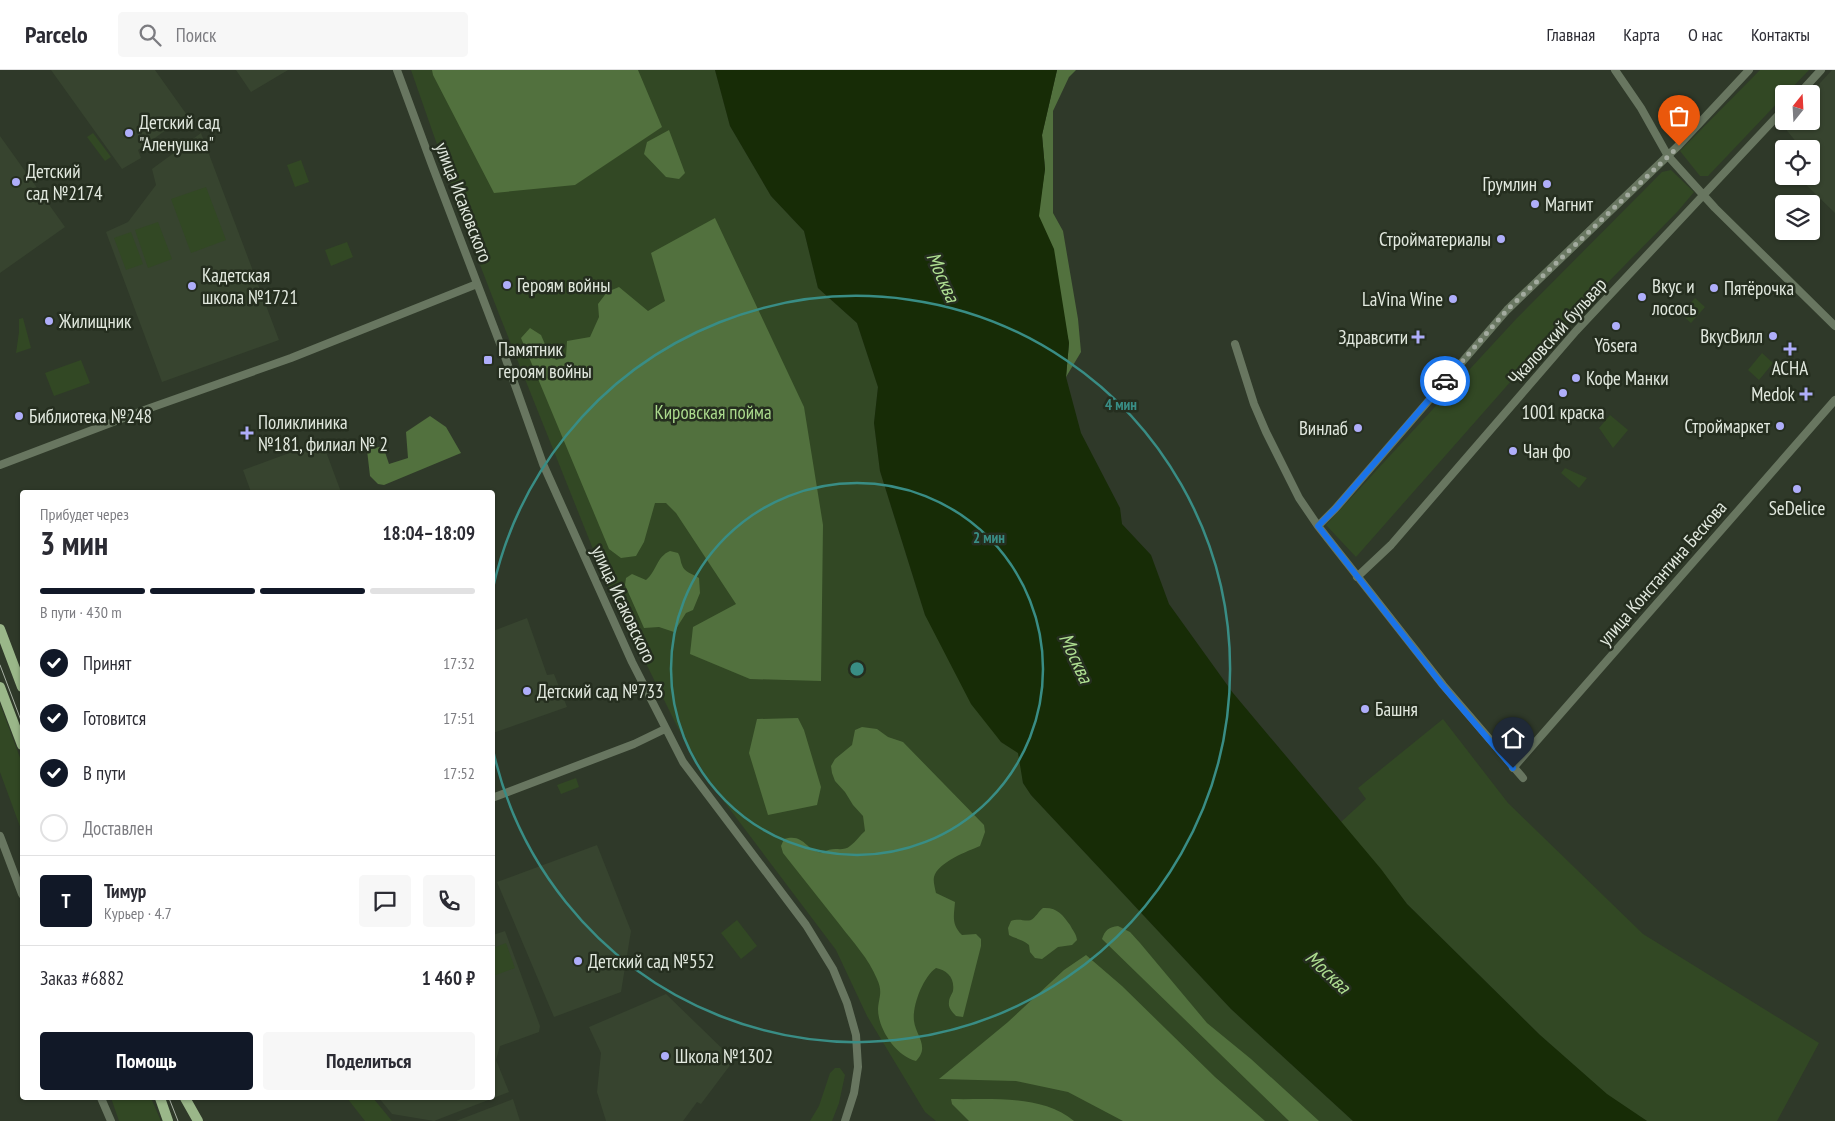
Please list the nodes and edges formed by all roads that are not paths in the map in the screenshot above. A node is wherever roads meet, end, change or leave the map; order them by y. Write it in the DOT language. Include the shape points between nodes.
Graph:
graph roads {
  1 [pos="398,70"];
  2 [pos="1615,70"];
  3 [pos="1749,70"];
  4 [pos="1821,70"];
  5 [pos="1807,85"];
  6 [pos="1775,119"];
  7 [pos="1668,156"];
  8 [pos="1704,196"];
  9 [pos="477,284"];
  10 [pos="1835,326"];
  11 [pos="1235,344"];
  12 [pos="1835,400"];
  13 [pos="0,465"];
  14 [pos="1318,526"];
  15 [pos="1357,577"];
  16 [pos="0,629"];
  17 [pos="20,682"];
  18 [pos="0,687"];
  19 [pos="665,729"];
  20 [pos="20,740"];
  21 [pos="1513,768"];
  22 [pos="1523,778"];
  23 [pos="495,797"];
  24 [pos="0,836"];
  25 [pos="20,889"];
  26 [pos="103,1100"];
  27 [pos="161,1100"];
  28 [pos="186,1100"];
  29 [pos="110,1121"];
  30 [pos="168,1121"];
  31 [pos="198,1121"];
  32 [pos="845,1121"];
  1 -- 9 [label="street, улица Исаковского"];
  2 -- 7 [label="street"];
  3 -- 7 [label="street"];
  4 -- 5 [label="street"];
  6 -- 8 [label="street, Чкаловский бульвар"];
  7 -- 8 [label="street"];
  7 -- 14 [label="street" via="1507,310"];
  8 -- 10 [label="street"];
  8 -- 15 [label="street, Чкаловский бульвар" via="1576,331 1391,546"];
  9 -- 13 [label="street" via="291,358"];
  9 -- 19 [label="street, улица Исаковского" via="543,464"];
  11 -- 14 [label="street" via="1260,418 1299,498"];
  12 -- 21 [label="street, улица Константина Бескова"];
  14 -- 15 [label="street"];
  15 -- 21 [label="street"];
  16 -- 17 [label="main road"];
  18 -- 20 [label="main road"];
  19 -- 23 [label="street"];
  19 -- 32 [label="street, улица Исаковского" via="689,770 806,925 833,969 854,1020 858,1053 855,1086"];
  21 -- 22 [label="street"];
  24 -- 25 [label="street"];
  26 -- 29 [label="street"];
  27 -- 30 [label="main road"];
  28 -- 31 [label="main road"];
}
